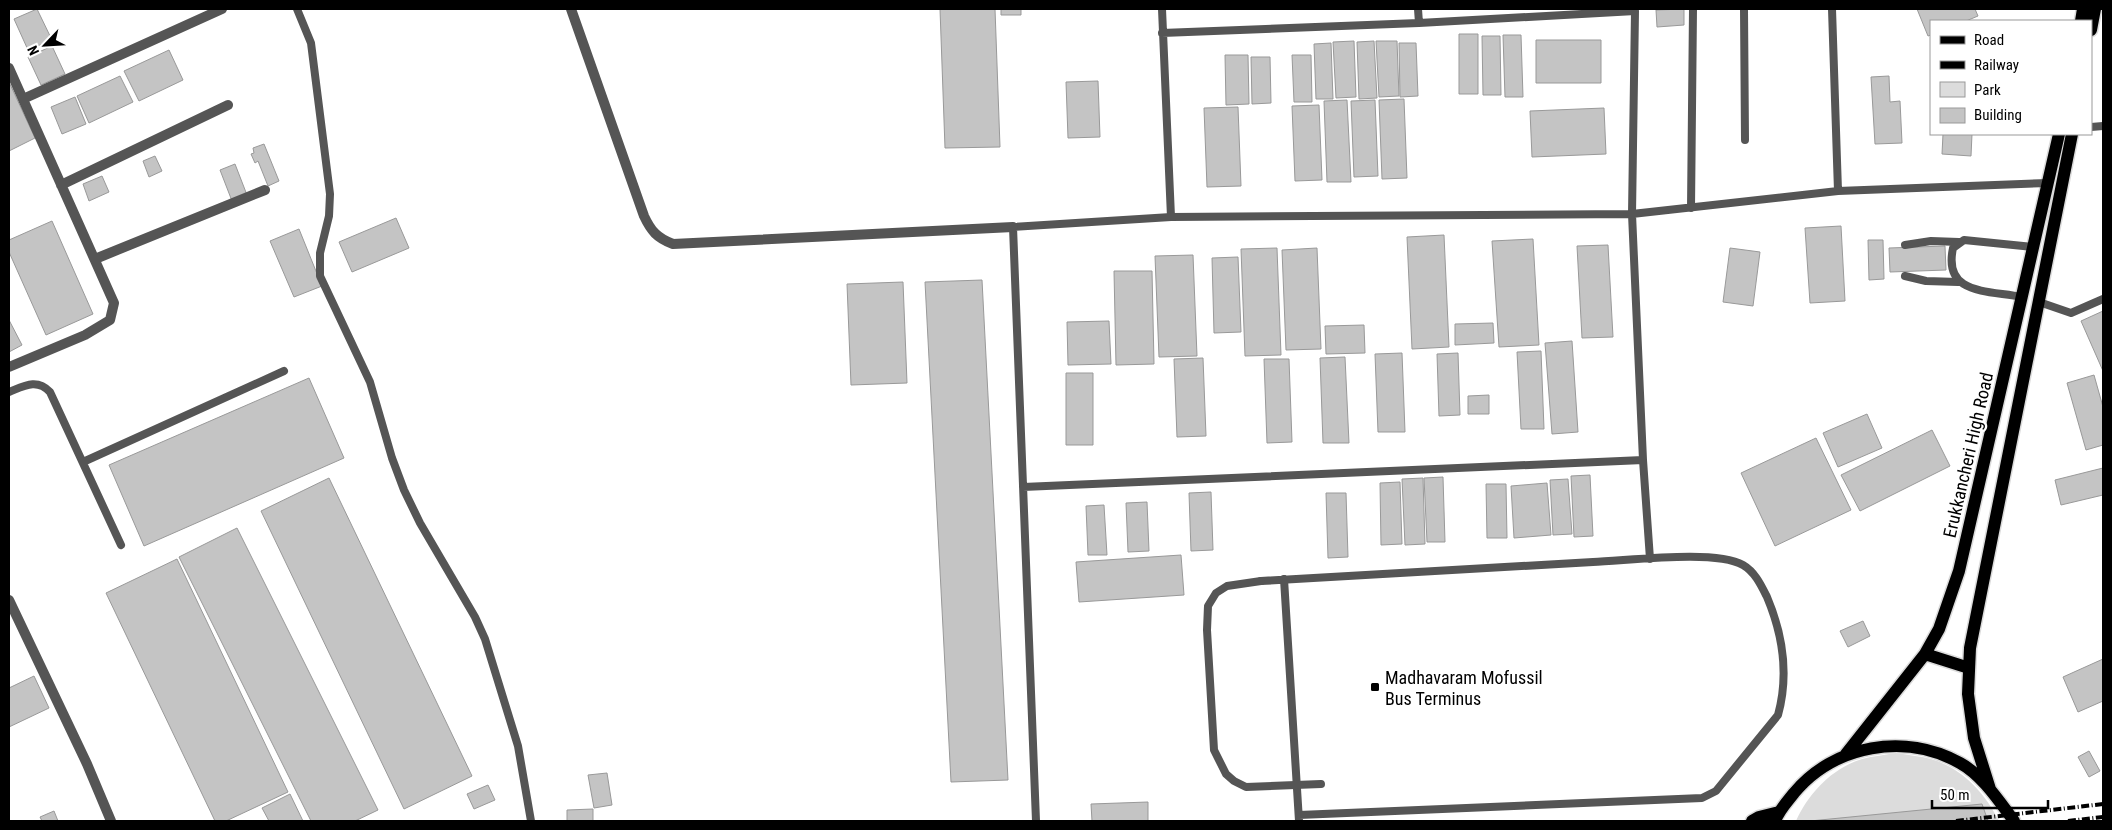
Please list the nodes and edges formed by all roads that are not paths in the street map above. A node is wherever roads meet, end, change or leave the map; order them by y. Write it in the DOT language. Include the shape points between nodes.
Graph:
graph roads {
  1 [pos="222,9"];
  2 [pos="297,9"];
  3 [pos="572,9"];
  4 [pos="1162,9"];
  5 [pos="1418,9"];
  6 [pos="1520,9"];
  7 [pos="1693,9"];
  8 [pos="1744,9"];
  9 [pos="1832,9"];
  10 [pos="2095,9"];
  11 [pos="1615,10"];
  12 [pos="1520,18"];
  13 [pos="1419,23"];
  14 [pos="2092,25"];
  15 [pos="1162,33"];
  16 [pos="9,68"];
  17 [pos="23,99"];
  18 [pos="228,105"];
  19 [pos="2059,135"];
  20 [pos="2072,135"];
  21 [pos="1745,140"];
  22 [pos="2048,183"];
  23 [pos="61,185"];
  24 [pos="265,190"];
  25 [pos="1838,191"];
  26 [pos="1691,208"];
  27 [pos="1632,214"];
  28 [pos="1171,217"];
  29 [pos="1013,227"];
  30 [pos="1959,242"];
  31 [pos="1905,245"];
  32 [pos="2033,247"];
  33 [pos="94,260"];
  34 [pos="1905,276"];
  35 [pos="1958,282"];
  36 [pos="2022,297"];
  37 [pos="2103,299"];
  38 [pos="2039,302"];
  39 [pos="9,368"];
  40 [pos="284,371"];
  41 [pos="9,392"];
  42 [pos="1643,460"];
  43 [pos="83,462"];
  44 [pos="1022,487"];
  45 [pos="121,545"];
  46 [pos="1650,560"];
  47 [pos="1284,579"];
  48 [pos="9,600"];
  49 [pos="1924,654"];
  50 [pos="1969,668"];
  51 [pos="1846,754"];
  52 [pos="1321,784"];
  53 [pos="1990,789"];
  54 [pos="1777,817"];
  55 [pos="1299,818"];
  56 [pos="111,821"];
  57 [pos="531,821"];
  58 [pos="1036,821"];
  59 [pos="1752,821"];
  60 [pos="2014,821"];
  1 -- 17 [label="street"];
  2 -- 57 [label="lane" via="311,44 330,194 329,216 320,253 320,276 370,382 404,490 485,639 518,746"];
  3 -- 29 [label="street" via="644,216 650,230 659,239 673,244"];
  4 -- 15 [label="lane"];
  5 -- 13 [label="lane"];
  6 -- 12 [label="lane"];
  7 -- 26 [label="lane"];
  8 -- 21 [label="lane"];
  9 -- 25 [label="lane"];
  10 -- 14 [label="main road"];
  11 -- 12 [label="lane"];
  11 -- 27 [label="lane" via="1636,11"];
  12 -- 13 [label="lane"];
  13 -- 15 [label="lane"];
  15 -- 28 [label="lane"];
  16 -- 17 [label="street"];
  17 -- 23 [label="street"];
  18 -- 23 [label="street"];
  19 -- 22 [label="main road, Erukkancheri High Road"];
  20 -- 38 [label="main road"];
  22 -- 25 [label="lane"];
  22 -- 32 [label="main road, Erukkancheri High Road"];
  23 -- 33 [label="street"];
  24 -- 33 [label="street"];
  25 -- 26 [label="lane"];
  26 -- 27 [label="lane"];
  27 -- 28 [label="lane"];
  27 -- 42 [label="lane"];
  28 -- 29 [label="lane"];
  29 -- 44 [label="lane"];
  30 -- 31 [label="lane" via="1930,241"];
  30 -- 32 [label="lane"];
  30 -- 35 [label="lane" via="1953,248 1951,259"];
  32 -- 36 [label="main road, Erukkancheri High Road"];
  33 -- 39 [label="street" via="114,303 110,320 85,336"];
  34 -- 35 [label="lane" via="1926,281"];
  35 -- 36 [label="lane"];
  36 -- 49 [label="main road, Erukkancheri High Road" via="1959,571 1939,629"];
  37 -- 38 [label="lane" via="2071,313"];
  38 -- 50 [label="main road" via="1995,515"];
  40 -- 43 [label="lane"];
  41 -- 43 [label="lane" via="34,383 44,386 50,392"];
  42 -- 44 [label="lane"];
  42 -- 46 [label="lane"];
  43 -- 45 [label="lane"];
  44 -- 58 [label="lane"];
  46 -- 47 [label="lane"];
  46 -- 55 [label="lane" via="1715,558 1742,564 1753,572 1762,586 1781,639 1784,677 1778,715 1711,794 1694,800"];
  47 -- 52 [label="lane, bridge" via="1227,586 1216,593 1208,606 1214,750 1226,774 1246,787"];
  47 -- 55 [label="lane"];
  48 -- 56 [label="street"];
  49 -- 50 [label="main road"];
  49 -- 51 [label="main road, Erukkancheri High Road"];
  50 -- 53 [label="main road" via="1968,694 1974,738"];
  51 -- 53 [label="main road" via="1884,745 1924,748 1961,763"];
  51 -- 54 [label="main road" via="1807,777"];
  53 -- 60 [label="main road"];
  54 -- 59 [label="main road" via="1759,817"];
}
